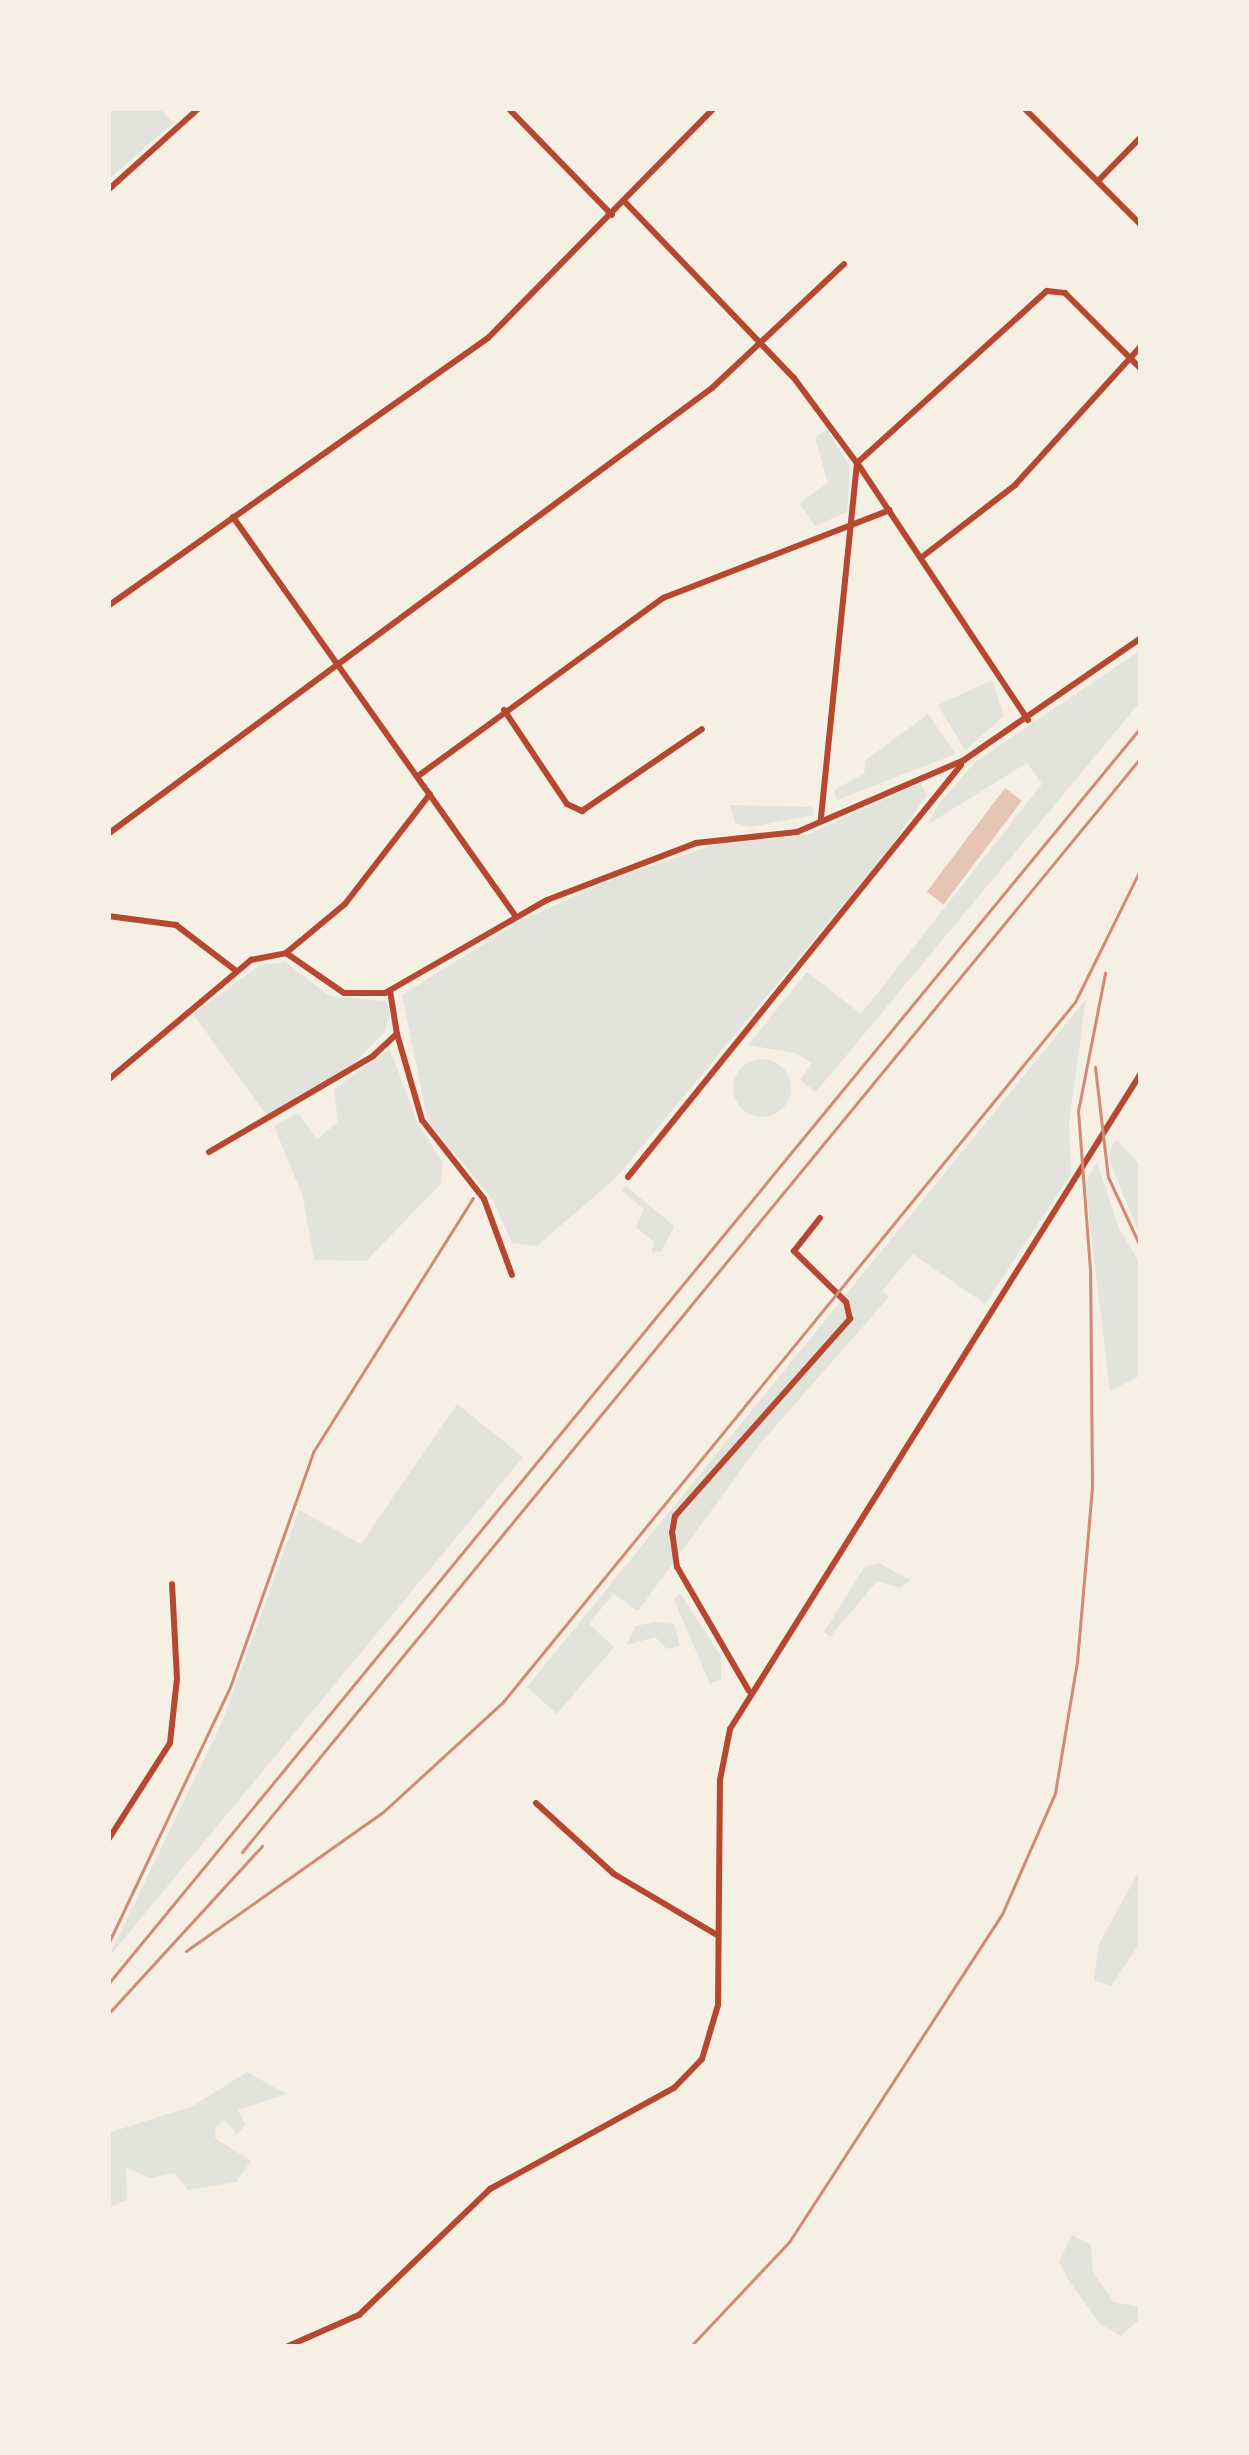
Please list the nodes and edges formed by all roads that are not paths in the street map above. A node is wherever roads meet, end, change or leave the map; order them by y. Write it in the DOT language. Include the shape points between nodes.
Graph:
graph roads {
  1 [pos="200,108"];
  2 [pos="508,108"];
  3 [pos="714,108"];
  4 [pos="1024,108"];
  5 [pos="1141,137"];
  6 [pos="1098,181"];
  7 [pos="108,190"];
  8 [pos="625,202"];
  9 [pos="612,215"];
  10 [pos="1141,225"];
  11 [pos="844,264"];
  12 [pos="764,344"];
  13 [pos="1141,346"];
  14 [pos="1130,358"];
  15 [pos="1141,369"];
  16 [pos="856,463"];
  17 [pos="890,510"];
  18 [pos="233,517"];
  19 [pos="855,517"];
  20 [pos="922,557"];
  21 [pos="108,606"];
  22 [pos="1141,638"];
  23 [pos="337,663"];
  24 [pos="504,710"];
  25 [pos="1028,720"];
  26 [pos="702,729"];
  27 [pos="964,760"];
  28 [pos="418,776"];
  29 [pos="921,776"];
  30 [pos="430,794"];
  31 [pos="937,796"];
  32 [pos="821,820"];
  33 [pos="108,834"];
  34 [pos="514,914"];
  35 [pos="108,916"];
  36 [pos="286,952"];
  37 [pos="236,970"];
  38 [pos="390,991"];
  39 [pos="397,1034"];
  40 [pos="1141,1073"];
  41 [pos="108,1080"];
  42 [pos="209,1152"];
  43 [pos="628,1177"];
  44 [pos="820,1218"];
  45 [pos="512,1275"];
  46 [pos="172,1584"];
  47 [pos="749,1691"];
  48 [pos="536,1803"];
  49 [pos="108,1840"];
  50 [pos="718,1935"];
  51 [pos="286,2347"];
  1 -- 7 [label="street"];
  2 -- 9 [label="street"];
  3 -- 8 [label="street"];
  4 -- 6 [label="street"];
  5 -- 6 [label="street"];
  6 -- 10 [label="street"];
  8 -- 9 [label="street"];
  8 -- 12 [label="street"];
  9 -- 18 [label="street" via="488,338"];
  11 -- 12 [label="street"];
  12 -- 16 [label="street"];
  12 -- 23 [label="street"];
  13 -- 14 [label="street"];
  14 -- 15 [label="street"];
  14 -- 16 [label="street" via="1065,293 1047,291"];
  14 -- 20 [label="street" via="1015,485"];
  16 -- 17 [label="street"];
  16 -- 19 [label="street"];
  17 -- 19 [label="street"];
  17 -- 20 [label="street"];
  18 -- 21 [label="street"];
  18 -- 23 [label="street"];
  19 -- 24 [label="street" via="663,598"];
  19 -- 32 [label="street"];
  20 -- 25 [label="street"];
  22 -- 25 [label="street"];
  23 -- 28 [label="street"];
  23 -- 33 [label="street"];
  24 -- 26 [label="street" via="567,804 582,811"];
  24 -- 28 [label="street"];
  25 -- 27 [label="street"];
  27 -- 29 [label="street"];
  27 -- 31 [label="street"];
  28 -- 30 [label="street"];
  29 -- 31 [label="street" via="935,782"];
  29 -- 32 [label="street"];
  30 -- 34 [label="street"];
  30 -- 36 [label="street" via="345,904"];
  31 -- 43 [label="street"];
  32 -- 34 [label="street" via="797,832 696,843"];
  34 -- 38 [label="street"];
  35 -- 37 [label="street" via="176,925"];
  36 -- 37 [label="street"];
  36 -- 38 [label="street" via="344,993"];
  37 -- 41 [label="street"];
  38 -- 39 [label="street"];
  39 -- 42 [label="street" via="348,1074"];
  39 -- 45 [label="street" via="422,1120 484,1199"];
  40 -- 47 [label="street"];
  44 -- 47 [label="street" via="794,1251 846,1302 850,1319 675,1516 672,1533 676,1567"];
  46 -- 49 [label="street" via="177,1679 170,1743"];
  47 -- 50 [label="street" via="730,1729 720,1780"];
  48 -- 50 [label="street" via="614,1874"];
  50 -- 51 [label="street" via="713,2037 687,2077 490,2189 359,2315"];
}
